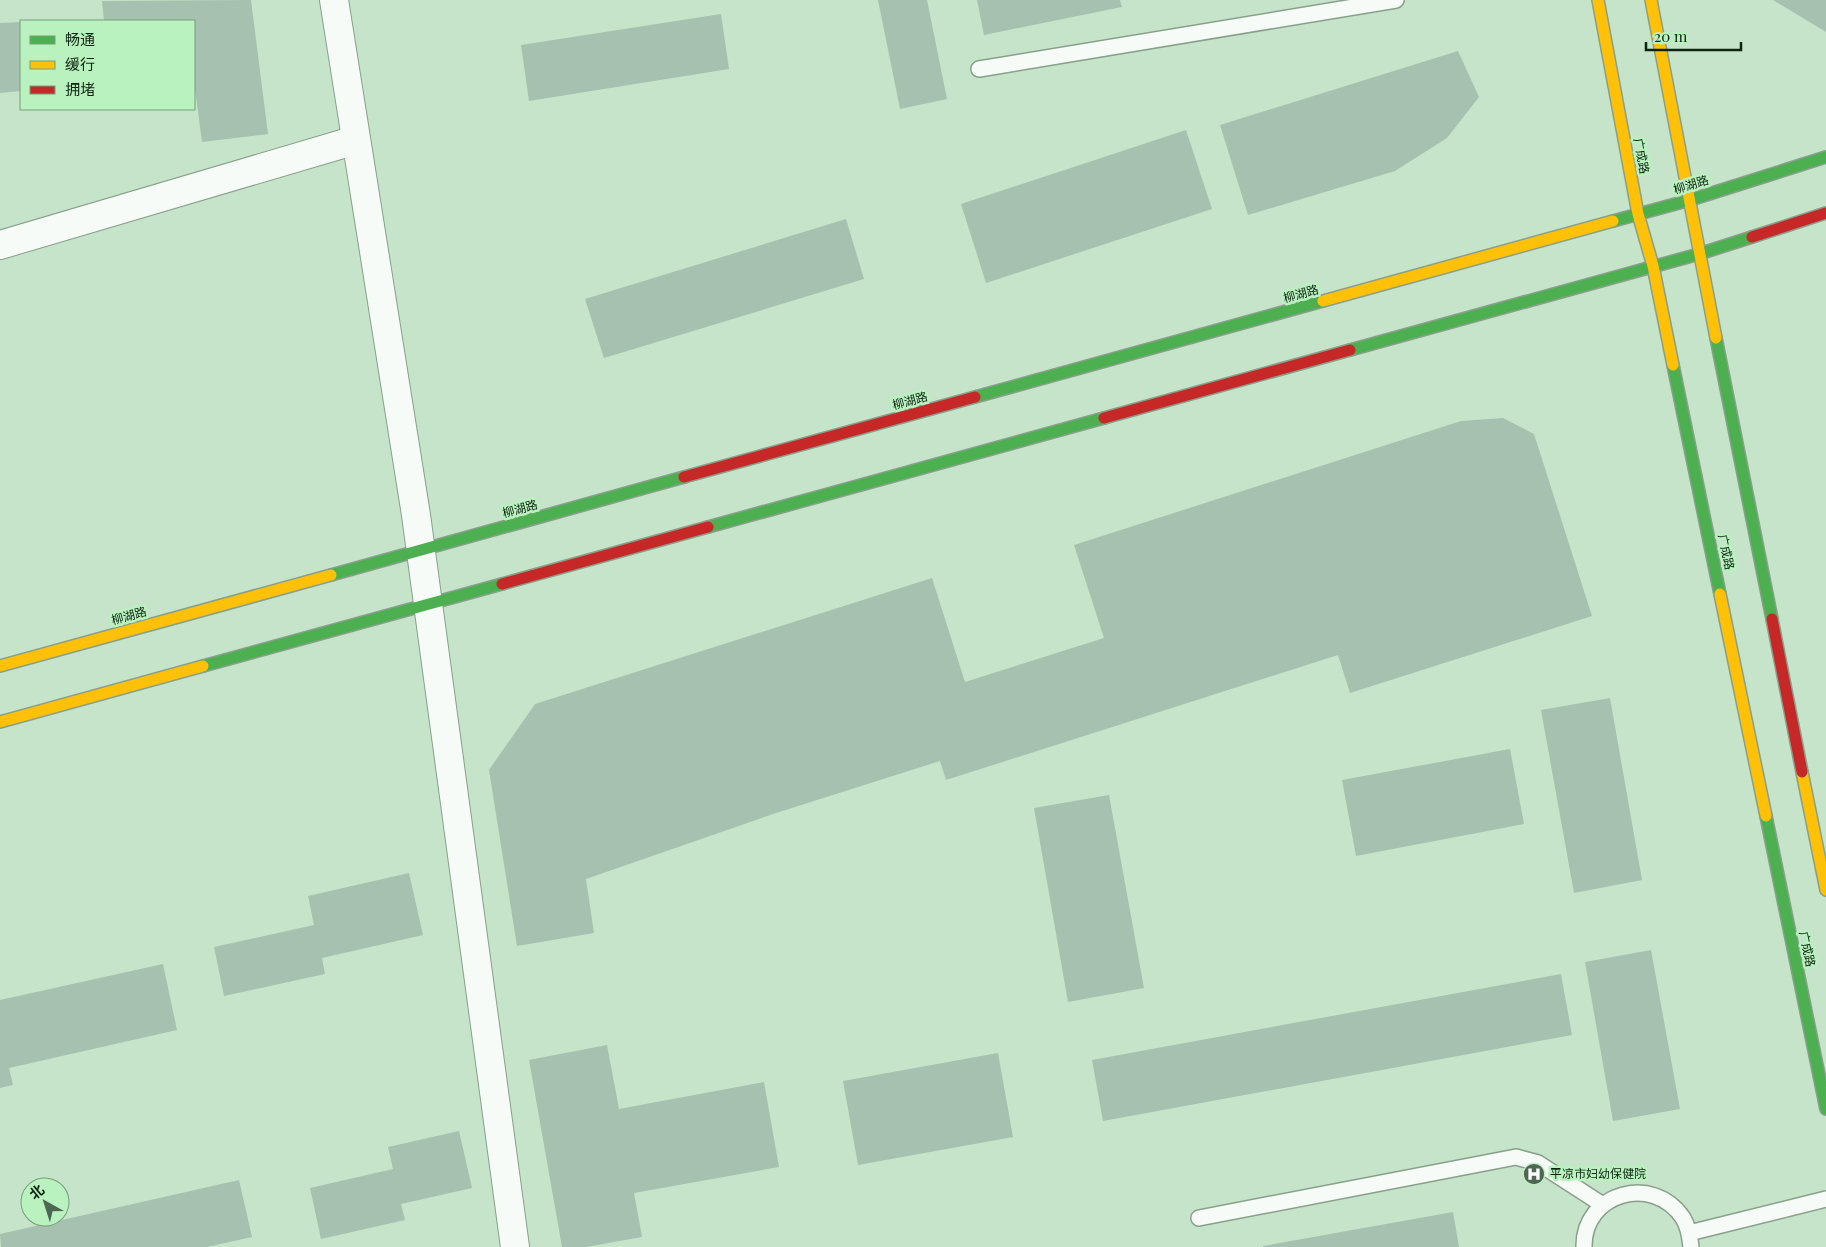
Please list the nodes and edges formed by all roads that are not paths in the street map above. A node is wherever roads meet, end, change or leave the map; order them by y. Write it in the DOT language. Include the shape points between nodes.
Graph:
graph roads {
  1 [pos="334,0"];
  2 [pos="1396,0"];
  3 [pos="1598,0"];
  4 [pos="1652,0"];
  5 [pos="979,69"];
  6 [pos="356,140"];
  7 [pos="1826,158"];
  8 [pos="1690,200"];
  9 [pos="1826,213"];
  10 [pos="1638,214"];
  11 [pos="0,245"];
  12 [pos="1700,254"];
  13 [pos="1653,266"];
  14 [pos="420,551"];
  15 [pos="428,604"];
  16 [pos="0,666"];
  17 [pos="0,722"];
  18 [pos="1826,890"];
  19 [pos="1826,1109"];
  20 [pos="1826,1199"];
  21 [pos="1603,1204"];
  22 [pos="1199,1218"];
  23 [pos="1690,1240"];
  24 [pos="515,1247"];
  25 [pos="1584,1247"];
  1 -- 6 [label="street"];
  2 -- 5 [label="lane"];
  3 -- 10 [label="main road, 广成路"];
  4 -- 8 [label="main road"];
  6 -- 11 [label="street"];
  6 -- 14 [label="street"];
  7 -- 8 [label="main road, 柳湖路"];
  8 -- 10 [label="main road, 柳湖路"];
  8 -- 12 [label="main road"];
  9 -- 12 [label="main road"];
  10 -- 13 [label="main road, 广成路"];
  10 -- 14 [label="main road, 柳湖路"];
  12 -- 13 [label="main road"];
  12 -- 18 [label="main road"];
  13 -- 15 [label="main road"];
  13 -- 19 [label="main road, 广成路"];
  14 -- 15 [label="street"];
  14 -- 16 [label="main road, 柳湖路"];
  15 -- 17 [label="main road"];
  15 -- 24 [label="street"];
  20 -- 23 [label="lane"];
  21 -- 22 [label="lane" via="1538,1163 1516,1157"];
  21 -- 23 [label="lane" via="1631,1193 1647,1193 1661,1198 1674,1206 1684,1219"];
  21 -- 25 [label="lane" via="1586,1229"];
}
